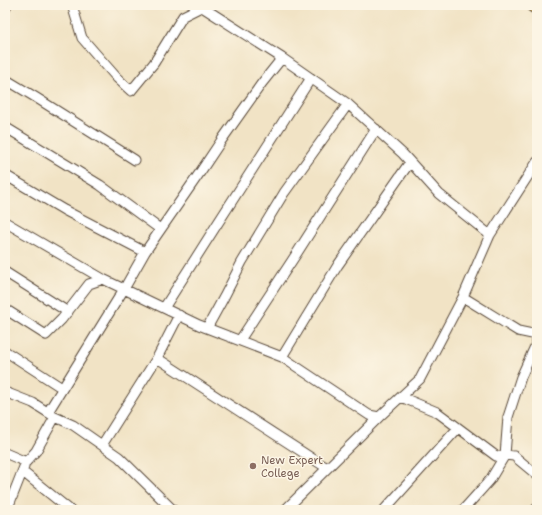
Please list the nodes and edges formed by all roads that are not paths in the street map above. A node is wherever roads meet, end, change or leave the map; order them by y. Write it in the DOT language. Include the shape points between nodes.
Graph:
graph roads {
  1 [pos="6,5"];
  2 [pos="72,5"];
  3 [pos="533,5"];
  4 [pos="200,6"];
  5 [pos="537,7"];
  6 [pos="5,8"];
  7 [pos="282,58"];
  8 [pos="312,78"];
  9 [pos="5,79"];
  10 [pos="348,104"];
  11 [pos="5,127"];
  12 [pos="376,129"];
  13 [pos="135,160"];
  14 [pos="410,162"];
  15 [pos="537,162"];
  16 [pos="5,175"];
  17 [pos="5,222"];
  18 [pos="160,229"];
  19 [pos="490,235"];
  20 [pos="145,252"];
  21 [pos="5,272"];
  22 [pos="103,279"];
  23 [pos="124,289"];
  24 [pos="463,297"];
  25 [pos="164,308"];
  26 [pos="5,309"];
  27 [pos="68,312"];
  28 [pos="179,315"];
  29 [pos="207,328"];
  30 [pos="537,335"];
  31 [pos="240,340"];
  32 [pos="537,342"];
  33 [pos="5,351"];
  34 [pos="282,357"];
  35 [pos="157,358"];
  36 [pos="62,388"];
  37 [pos="5,392"];
  38 [pos="401,396"];
  39 [pos="51,414"];
  40 [pos="379,417"];
  41 [pos="458,428"];
  42 [pos="102,445"];
  43 [pos="5,453"];
  44 [pos="505,455"];
  45 [pos="26,462"];
  46 [pos="327,468"];
  47 [pos="22,472"];
  48 [pos="537,475"];
  49 [pos="7,510"];
  50 [pos="70,510"];
  51 [pos="173,510"];
  52 [pos="285,510"];
  53 [pos="384,510"];
  54 [pos="463,510"];
  1 -- 6 [label="street"];
  2 -- 4 [label="street" via="82,38 131,91 154,62 183,16"];
  3 -- 5 [label="main road"];
  4 -- 7 [label="street"];
  7 -- 8 [label="street"];
  7 -- 18 [label="street"];
  8 -- 10 [label="street"];
  8 -- 25 [label="street"];
  9 -- 13 [label="street"];
  10 -- 12 [label="street"];
  10 -- 29 [label="street" via="284,193 242,262"];
  11 -- 18 [label="street" via="100,185"];
  12 -- 14 [label="street"];
  12 -- 31 [label="street"];
  14 -- 19 [label="street" via="439,194"];
  14 -- 34 [label="street" via="338,265"];
  15 -- 19 [label="street"];
  16 -- 20 [label="street" via="64,210"];
  17 -- 22 [label="street"];
  18 -- 20 [label="street"];
  19 -- 24 [label="street"];
  20 -- 23 [label="street"];
  21 -- 27 [label="street"];
  22 -- 23 [label="street"];
  22 -- 27 [label="street" via="89,284"];
  23 -- 25 [label="street"];
  23 -- 36 [label="street"];
  24 -- 30 [label="street" via="518,331"];
  24 -- 38 [label="street" via="420,379"];
  25 -- 28 [label="street"];
  26 -- 27 [label="street" via="46,335"];
  28 -- 29 [label="street"];
  28 -- 35 [label="street"];
  29 -- 31 [label="street"];
  31 -- 34 [label="street"];
  32 -- 44 [label="street" via="521,377 508,418"];
  33 -- 36 [label="street"];
  34 -- 40 [label="street" via="369,415"];
  35 -- 42 [label="street"];
  35 -- 46 [label="street"];
  36 -- 39 [label="street"];
  37 -- 39 [label="street" via="33,403"];
  38 -- 40 [label="street"];
  38 -- 41 [label="street" via="437,412"];
  39 -- 42 [label="street" via="73,425"];
  39 -- 45 [label="street" via="36,451"];
  40 -- 46 [label="street"];
  41 -- 44 [label="street" via="496,456"];
  41 -- 53 [label="street"];
  42 -- 51 [label="street" via="119,457"];
  43 -- 45 [label="street"];
  44 -- 48 [label="street" via="514,456"];
  44 -- 54 [label="street" via="490,480"];
  45 -- 47 [label="street"];
  46 -- 52 [label="street"];
  47 -- 49 [label="street"];
  47 -- 50 [label="street"];
}
